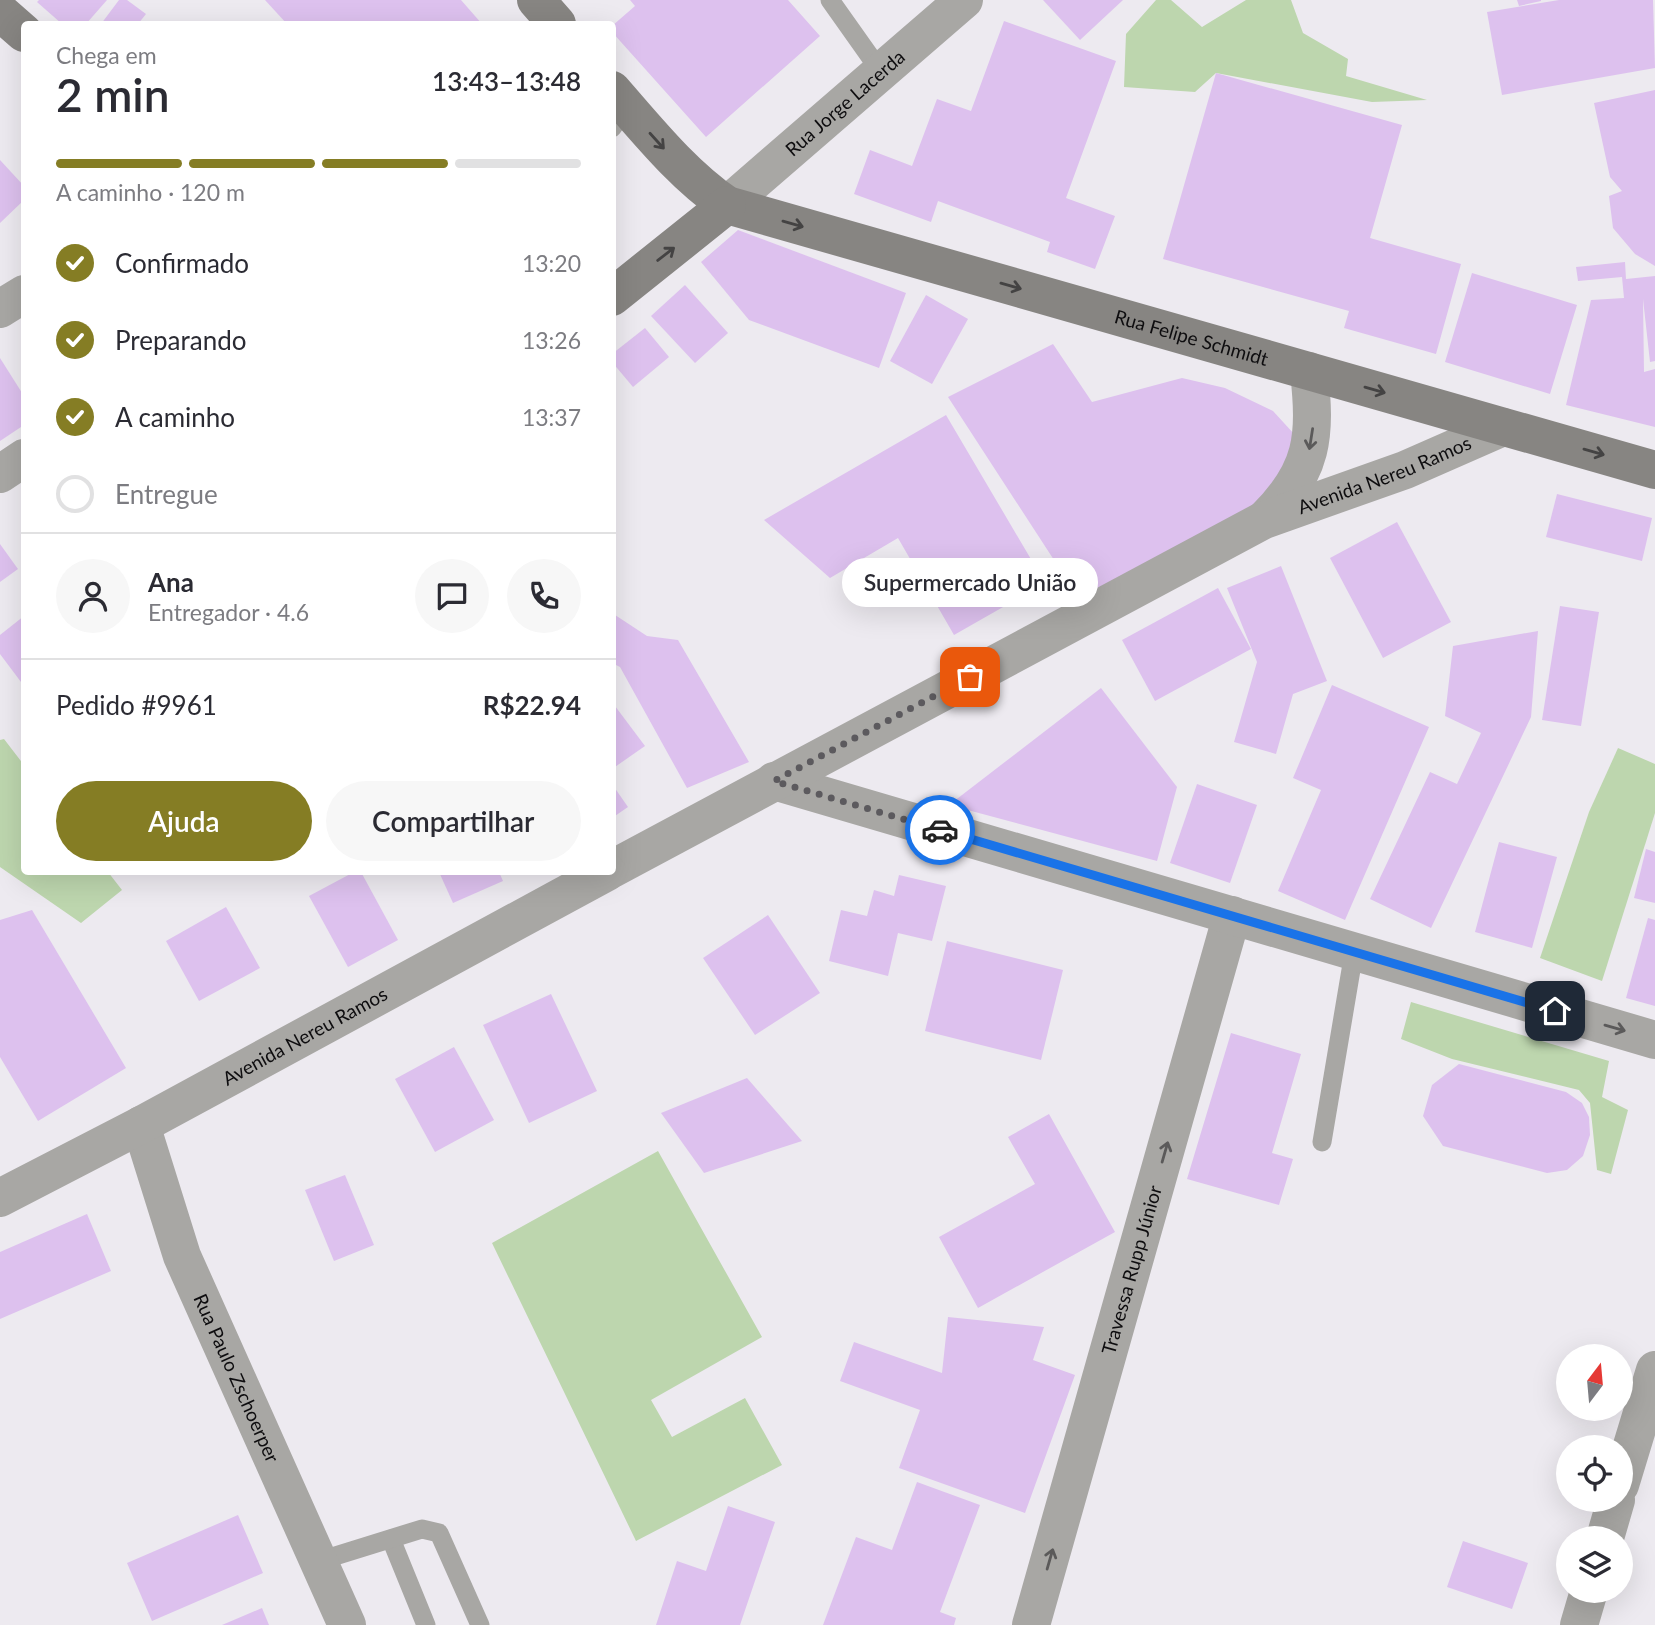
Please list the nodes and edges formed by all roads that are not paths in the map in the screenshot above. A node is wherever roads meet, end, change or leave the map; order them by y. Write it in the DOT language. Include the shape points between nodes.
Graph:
graph roads {
  1 [pos="536,0"];
  2 [pos="830,0"];
  3 [pos="964,0"];
  4 [pos="0,12"];
  5 [pos="554,21"];
  6 [pos="21,30"];
  7 [pos="881,72"];
  8 [pos="617,108"];
  9 [pos="727,205"];
  10 [pos="616,294"];
  11 [pos="21,295"];
  12 [pos="0,309"];
  13 [pos="1309,371"];
  14 [pos="1503,427"];
  15 [pos="21,460"];
  16 [pos="1655,470"];
  17 [pos="0,474"];
  18 [pos="1264,520"];
  19 [pos="774,781"];
  20 [pos="616,867"];
  21 [pos="601,875"];
  22 [pos="1232,915"];
  23 [pos="1354,952"];
  24 [pos="1655,1040"];
  25 [pos="141,1125"];
  26 [pos="1322,1142"];
  27 [pos="0,1198"];
  28 [pos="1655,1370"];
  29 [pos="1633,1442"];
  30 [pos="391,1539"];
  31 [pos="319,1561"];
  32 [pos="1585,1603"];
  33 [pos="347,1625"];
  34 [pos="426,1625"];
  35 [pos="480,1625"];
  36 [pos="1031,1625"];
  37 [pos="1579,1625"];
  1 -- 5 [label="main road"];
  2 -- 7 [label="lane"];
  3 -- 7 [label="street, Rua Jorge Lacerda"];
  4 -- 6 [label="main road"];
  7 -- 9 [label="street, Rua Jorge Lacerda"];
  8 -- 9 [label="main road, Rua Felipe Schmidt, one-way" via="704,190"];
  10 -- 9 [label="main road, one-way"];
  9 -- 13 [label="main road, Rua Felipe Schmidt, one-way"];
  11 -- 12 [label="street"];
  13 -- 14 [label="main road, Rua Felipe Schmidt, one-way"];
  13 -- 18 [label="street, Avenida Nereu Ramos, one-way" via="1314,410 1312,441 1303,471 1286,498"];
  14 -- 16 [label="main road, Rua Felipe Schmidt, one-way"];
  14 -- 18 [label="street, Avenida Nereu Ramos" via="1405,470"];
  15 -- 17 [label="street"];
  18 -- 19 [label="street, Avenida Nereu Ramos"];
  19 -- 20 [label="street, Avenida Nereu Ramos"];
  19 -- 22 [label="street"];
  21 -- 25 [label="street, Avenida Nereu Ramos"];
  22 -- 23 [label="street"];
  36 -- 22 [label="street, Travessa Rupp Júnior, one-way"];
  23 -- 24 [label="street, one-way"];
  23 -- 26 [label="lane"];
  25 -- 27 [label="street, Avenida Nereu Ramos"];
  25 -- 31 [label="street, Rua Paulo Zschoerper" via="182,1255"];
  28 -- 29 [label="street"];
  30 -- 31 [label="lane"];
  30 -- 34 [label="lane"];
  30 -- 35 [label="lane" via="422,1529 439,1533"];
  31 -- 33 [label="street, Rua Paulo Zschoerper"];
  32 -- 37 [label="street"];
}
